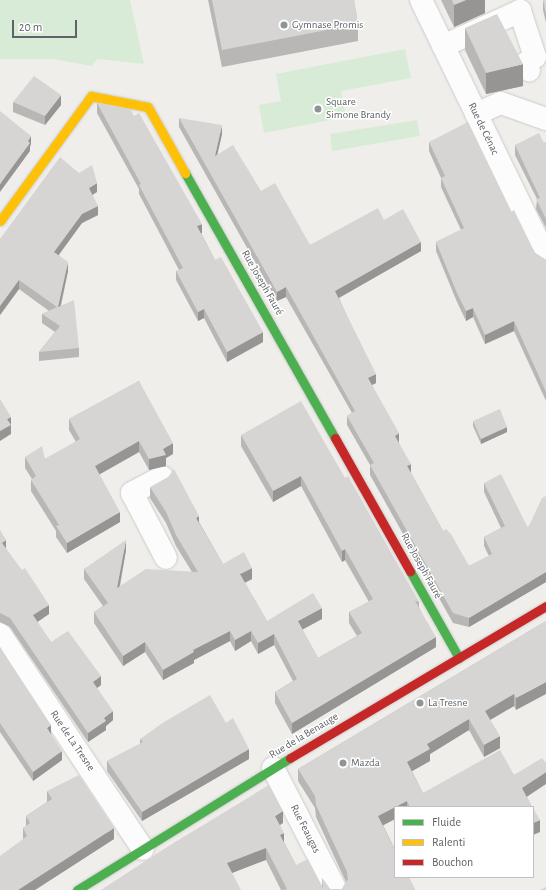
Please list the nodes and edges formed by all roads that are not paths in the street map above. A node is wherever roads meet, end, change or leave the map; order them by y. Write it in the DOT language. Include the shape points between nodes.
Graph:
graph roads {
  1 [pos="421,0"];
  2 [pos="443,46"];
  3 [pos="529,70"];
  4 [pos="476,114"];
  5 [pos="546,119"];
  6 [pos="0,221"];
  7 [pos="546,257"];
  8 [pos="162,477"];
  9 [pos="166,558"];
  10 [pos="546,606"];
  11 [pos="0,634"];
  12 [pos="459,658"];
  13 [pos="273,768"];
  14 [pos="143,849"];
  15 [pos="77,890"];
  16 [pos="336,890"];
  1 -- 2 [label="street, Rue de Cénac"];
  2 -- 3 [label="street" via="520,11 535,57 526,63"];
  2 -- 4 [label="street, Rue de Cénac"];
  4 -- 5 [label="street" via="501,103"];
  4 -- 7 [label="street, Rue de Cénac"];
  6 -- 12 [label="street, Rue Joseph Fauré" via="91,96 148,107"];
  8 -- 9 [label="street" via="132,493"];
  10 -- 12 [label="street, Rue de la Benauge"];
  11 -- 14 [label="street, Rue de La Tresne"];
  12 -- 13 [label="street, Rue de la Benauge"];
  13 -- 14 [label="street, Rue de la Benauge"];
  13 -- 16 [label="street, Rue Feaugas"];
  14 -- 15 [label="street, Rue de la Benauge"];
}
